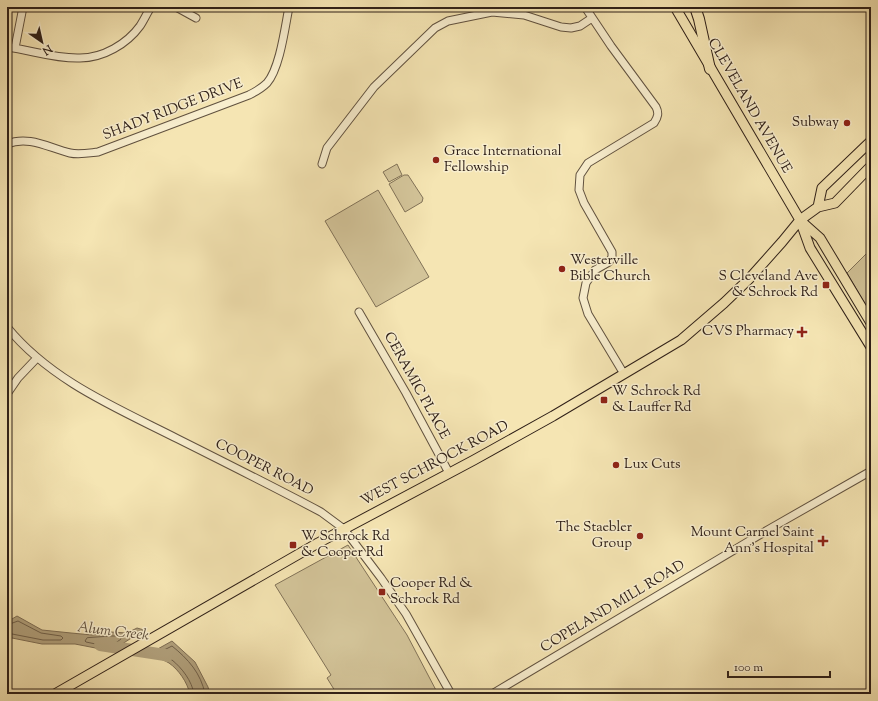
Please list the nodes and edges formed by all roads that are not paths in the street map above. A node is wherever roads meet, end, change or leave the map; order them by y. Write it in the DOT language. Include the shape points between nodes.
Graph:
graph roads {
  1 [pos="22,7"];
  2 [pos="151,7"];
  3 [pos="176,7"];
  4 [pos="289,7"];
  5 [pos="585,7"];
  6 [pos="675,7"];
  7 [pos="695,7"];
  8 [pos="196,18"];
  9 [pos="592,18"];
  10 [pos="7,47"];
  11 [pos="15,48"];
  12 [pos="710,68"];
  13 [pos="871,141"];
  14 [pos="7,144"];
  15 [pos="322,164"];
  16 [pos="871,166"];
  17 [pos="818,207"];
  18 [pos="800,220"];
  19 [pos="359,312"];
  20 [pos="871,322"];
  21 [pos="7,327"];
  22 [pos="871,347"];
  23 [pos="37,358"];
  24 [pos="624,374"];
  25 [pos="7,394"];
  26 [pos="871,471"];
  27 [pos="449,473"];
  28 [pos="344,529"];
  29 [pos="55,694"];
  30 [pos="451,694"];
  31 [pos="492,694"];
  1 -- 11 [label="street"];
  2 -- 11 [label="street" via="141,25 124,42 92,57 61,57"];
  3 -- 8 [label="street"];
  4 -- 14 [label="street, SHADY RIDGE DRIVE" via="274,73 266,84 249,95 98,152 72,153 33,141"];
  5 -- 9 [label="street"];
  6 -- 12 [label="main road, CLEVELAND AVENUE"];
  7 -- 12 [label="highway"];
  9 -- 15 [label="street" via="580,26 571,28 524,15 492,12 448,21 435,28 374,88 327,148"];
  9 -- 24 [label="street" via="658,112 658,118 654,123 588,163 580,175 579,190 584,203 612,252 609,262 595,270 586,283 583,298 588,314"];
  10 -- 11 [label="street"];
  12 -- 18 [label="main road, CLEVELAND AVENUE"];
  13 -- 17 [label="main road" via="822,188"];
  16 -- 17 [label="main road, WEST SCHROCK ROAD" via="835,203"];
  17 -- 18 [label="main road, WEST SCHROCK ROAD"];
  18 -- 20 [label="main road" via="820,238"];
  18 -- 22 [label="main road" via="810,248"];
  18 -- 24 [label="main road, WEST SCHROCK ROAD" via="724,303 681,340"];
  19 -- 27 [label="street, CERAMIC PLACE"];
  21 -- 23 [label="street, COOPER ROAD"];
  23 -- 25 [label="street"];
  23 -- 28 [label="street, COOPER ROAD" via="92,395 321,512"];
  24 -- 27 [label="main road, WEST SCHROCK ROAD"];
  26 -- 31 [label="street, COPELAND MILL ROAD"];
  27 -- 28 [label="main road, WEST SCHROCK ROAD"];
  28 -- 29 [label="main road, WEST SCHROCK ROAD"];
  28 -- 30 [label="street, COOPER ROAD" via="406,614"];
}
